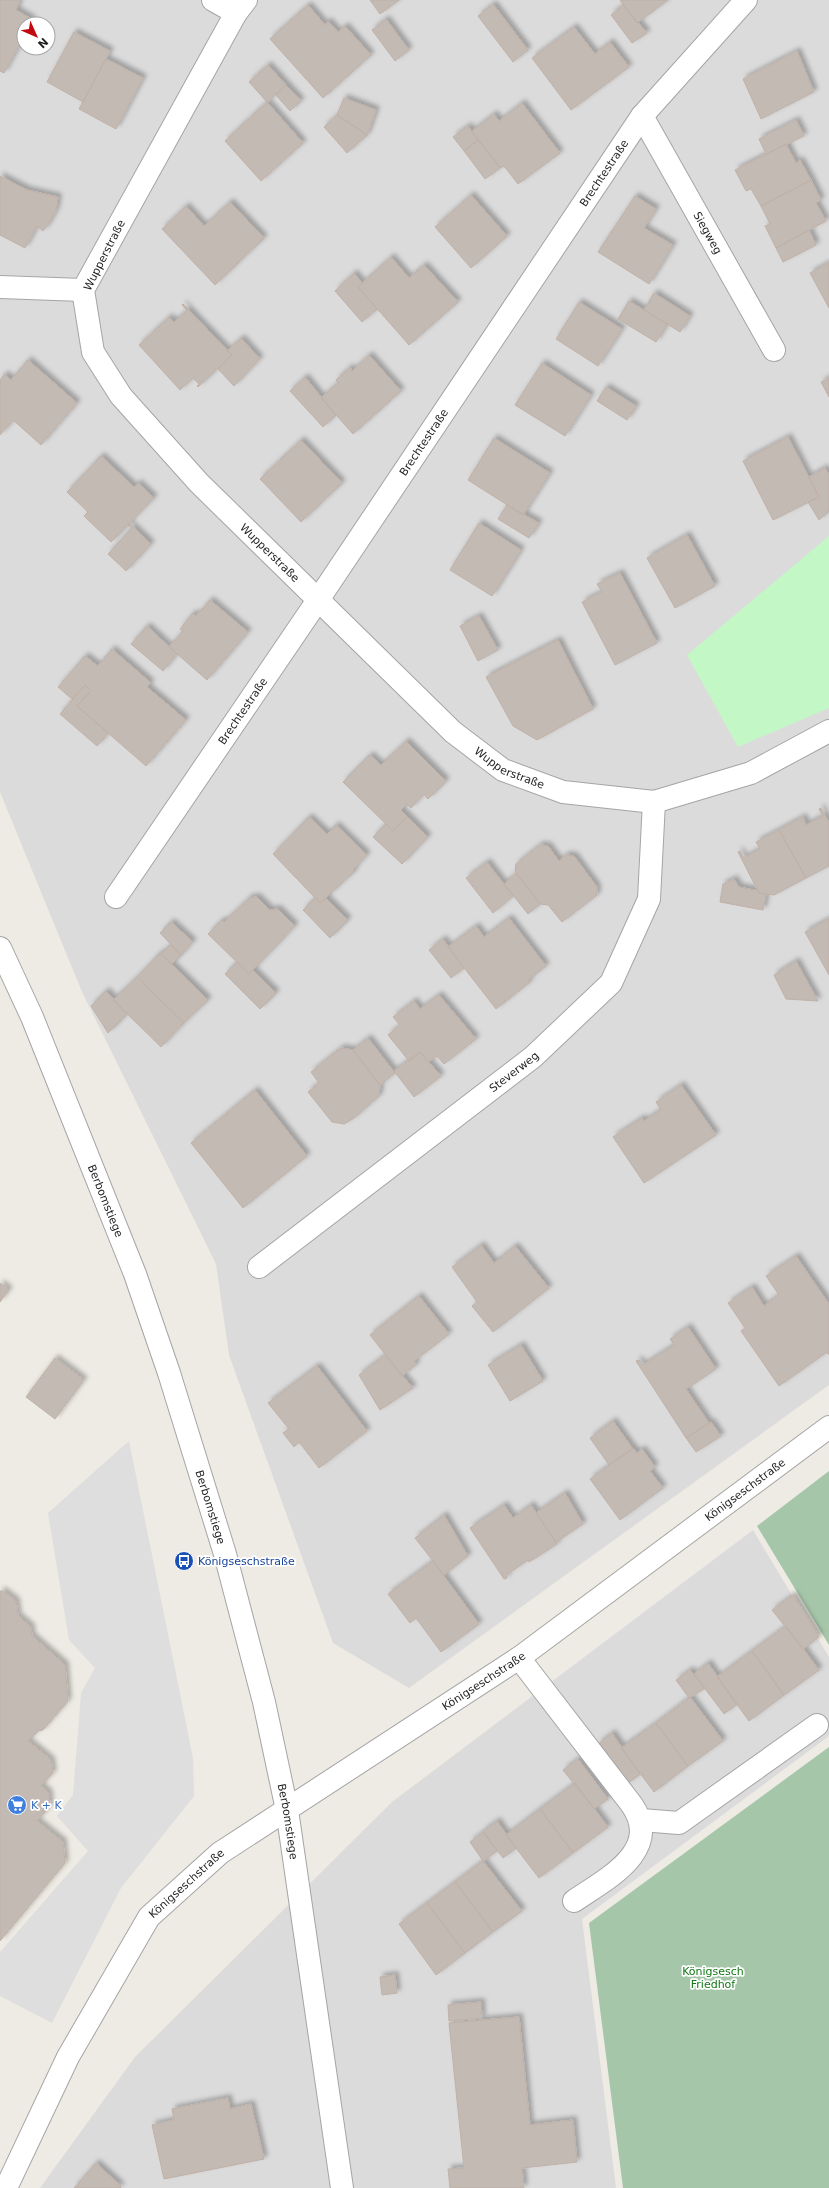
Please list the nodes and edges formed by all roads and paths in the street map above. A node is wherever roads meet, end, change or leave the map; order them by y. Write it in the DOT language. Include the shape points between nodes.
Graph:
graph roads {
  1 [pos="213,0"];
  2 [pos="746,0"];
  3 [pos="241,6"];
  4 [pos="642,116"];
  5 [pos="0,287"];
  6 [pos="83,290"];
  7 [pos="774,350"];
  8 [pos="318,600"];
  9 [pos="829,731"];
  10 [pos="654,802"];
  11 [pos="116,897"];
  12 [pos="0,948"];
  13 [pos="259,1267"];
  14 [pos="829,1427"];
  15 [pos="519,1658"];
  16 [pos="817,1725"];
  17 [pos="287,1810"];
  18 [pos="641,1820"];
  19 [pos="574,1901"];
  20 [pos="7,2187"];
  21 [pos="342,2188"];
  1 -- 3 [label="street"];
  2 -- 4 [label="street, Brechtestraße"];
  3 -- 6 [label="street, Wupperstraße"];
  4 -- 7 [label="street, Siegweg"];
  4 -- 8 [label="street, Brechtestraße"];
  5 -- 6 [label="street"];
  6 -- 8 [label="street, Wupperstraße" via="93,352 121,396 200,483"];
  8 -- 10 [label="street, Wupperstraße" via="453,732 503,770 563,792"];
  8 -- 11 [label="street, Brechtestraße"];
  9 -- 10 [label="street, Wupperstraße" via="751,773"];
  10 -- 13 [label="street, Steverweg" via="649,899 611,983 533,1057"];
  12 -- 17 [label="street, Berbomstiege" via="32,1017 132,1267 169,1373 227,1561 264,1702"];
  14 -- 15 [label="street, Königseschstraße"];
  15 -- 17 [label="street, Königseschstraße"];
  15 -- 18 [label="street"];
  16 -- 18 [label="street" via="679,1823"];
  17 -- 20 [label="street, Königseschstraße" via="220,1853 149,1917 68,2057"];
  17 -- 21 [label="street, Berbomstiege"];
  18 -- 19 [label="street" via="642,1831 637,1848 628,1863"];
}
